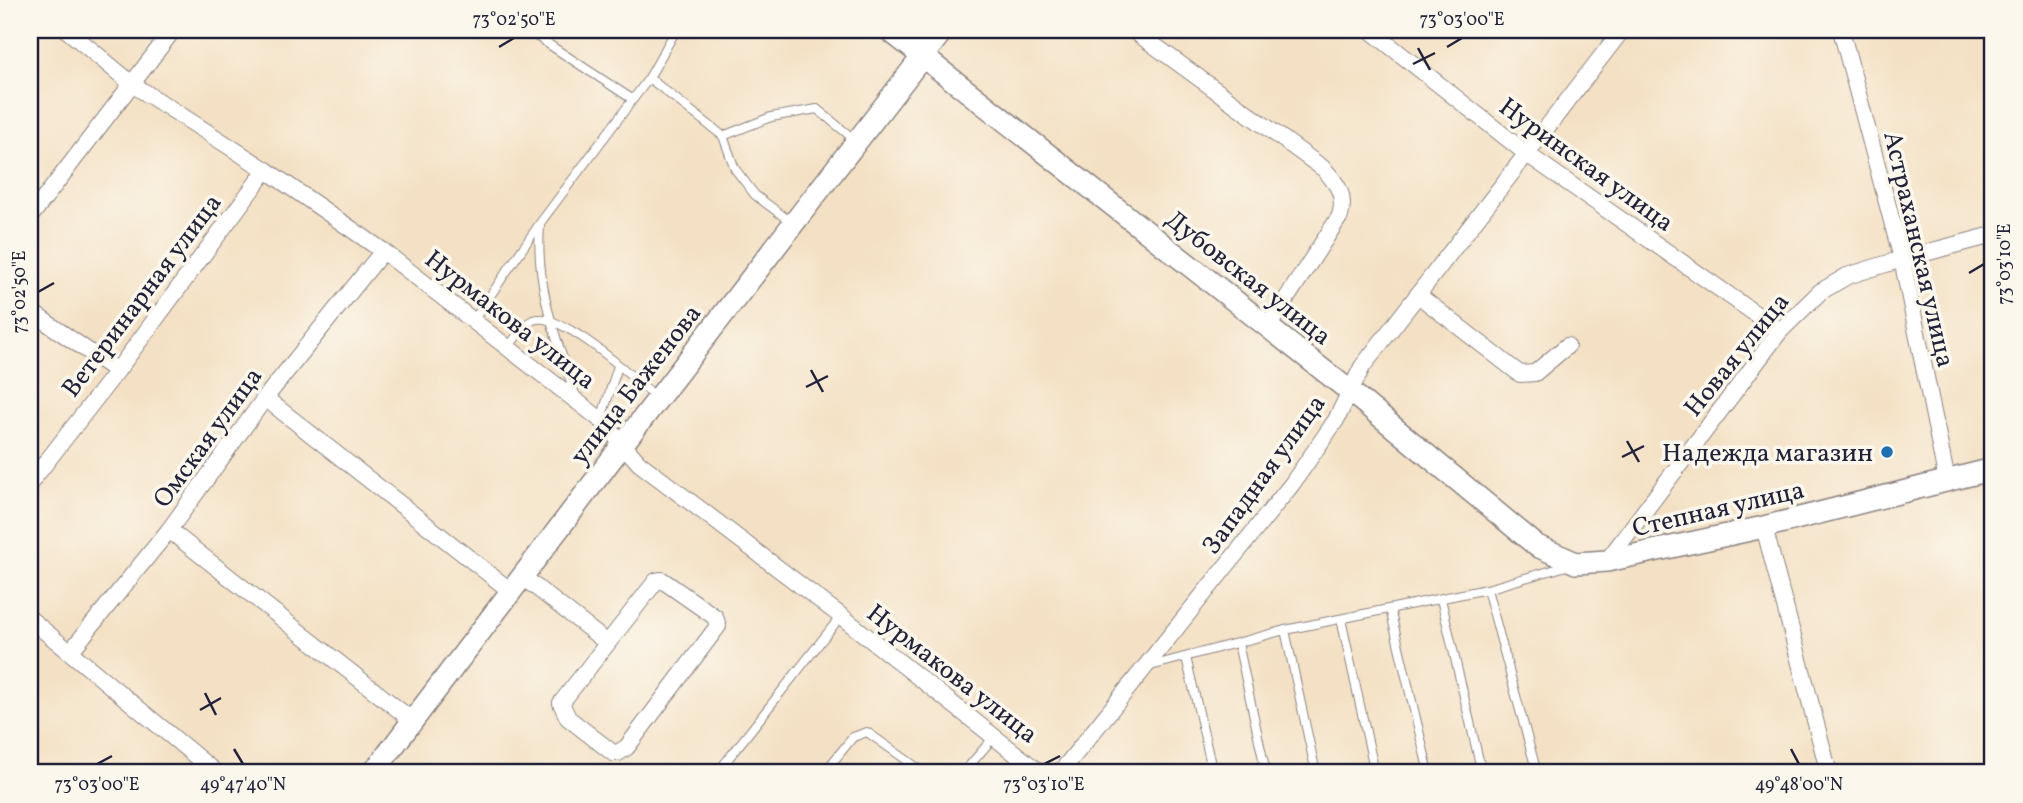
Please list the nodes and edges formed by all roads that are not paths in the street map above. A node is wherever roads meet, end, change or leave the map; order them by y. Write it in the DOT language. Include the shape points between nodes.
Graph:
graph roads {
  1 [pos="67,30"];
  2 [pos="173,30"];
  3 [pos="527,30"];
  4 [pos="676,30"];
  5 [pos="889,30"];
  6 [pos="943,30"];
  7 [pos="1133,30"];
  8 [pos="1370,30"];
  9 [pos="1622,30"];
  10 [pos="1840,30"];
  11 [pos="923,56"];
  12 [pos="649,78"];
  13 [pos="132,84"];
  14 [pos="632,99"];
  15 [pos="723,136"];
  16 [pos="857,142"];
  17 [pos="1527,155"];
  18 [pos="266,170"];
  19 [pos="30,217"];
  20 [pos="540,223"];
  21 [pos="794,224"];
  22 [pos="1993,236"];
  23 [pos="383,251"];
  24 [pos="1902,259"];
  25 [pos="1418,295"];
  26 [pos="30,311"];
  27 [pos="550,320"];
  28 [pos="473,321"];
  29 [pos="1268,327"];
  30 [pos="1780,331"];
  31 [pos="1567,346"];
  32 [pos="508,348"];
  33 [pos="618,366"];
  34 [pos="117,371"];
  35 [pos="1351,392"];
  36 [pos="265,398"];
  37 [pos="659,399"];
  38 [pos="578,401"];
  39 [pos="601,420"];
  40 [pos="623,444"];
  41 [pos="1993,469"];
  42 [pos="1947,481"];
  43 [pos="30,483"];
  44 [pos="1764,527"];
  45 [pos="169,530"];
  46 [pos="1607,561"];
  47 [pos="1576,563"];
  48 [pos="517,585"];
  49 [pos="1487,589"];
  50 [pos="1441,598"];
  51 [pos="1390,609"];
  52 [pos="841,616"];
  53 [pos="30,619"];
  54 [pos="1341,619"];
  55 [pos="1285,630"];
  56 [pos="606,642"];
  57 [pos="1238,643"];
  58 [pos="70,652"];
  59 [pos="1186,657"];
  60 [pos="1147,667"];
  61 [pos="413,721"];
  62 [pos="993,738"];
  63 [pos="216,773"];
  64 [pos="373,773"];
  65 [pos="717,773"];
  66 [pos="824,773"];
  67 [pos="925,773"];
  68 [pos="962,773"];
  69 [pos="1040,773"];
  70 [pos="1060,773"];
  71 [pos="1213,773"];
  72 [pos="1266,773"];
  73 [pos="1316,773"];
  74 [pos="1375,773"];
  75 [pos="1429,773"];
  76 [pos="1482,773"];
  77 [pos="1537,773"];
  78 [pos="1829,773"];
  1 -- 13 [label="street, Нурмакова улица"];
  2 -- 13 [label="street"];
  3 -- 14 [label="lane"];
  4 -- 12 [label="lane"];
  5 -- 11 [label="main road, Дубовская улица"];
  6 -- 11 [label="main road, улица Баженова"];
  7 -- 29 [label="street" via="1324,169 1339,186 1344,202 1340,216"];
  8 -- 17 [label="street, Нуринская улица"];
  9 -- 17 [label="street, Западная улица"];
  10 -- 24 [label="street, Астраханская улица"];
  11 -- 16 [label="main road, улица Баженова"];
  11 -- 29 [label="main road, Дубовская улица"];
  12 -- 14 [label="lane"];
  12 -- 15 [label="lane"];
  13 -- 18 [label="street, Нурмакова улица"];
  13 -- 19 [label="street"];
  14 -- 20 [label="lane"];
  15 -- 16 [label="lane" via="771,117 817,109"];
  15 -- 21 [label="lane" via="735,169 755,195"];
  16 -- 21 [label="main road, улица Баженова"];
  17 -- 25 [label="street, Западная улица"];
  17 -- 30 [label="street, Нуринская улица"];
  18 -- 23 [label="street, Нурмакова улица"];
  18 -- 34 [label="street, Ветеринарная улица"];
  20 -- 27 [label="lane" via="540,276"];
  20 -- 28 [label="lane"];
  21 -- 37 [label="main road, улица Баженова"];
  22 -- 24 [label="street, Новая улица"];
  23 -- 28 [label="street, Нурмакова улица"];
  23 -- 36 [label="street, Омская улица"];
  24 -- 30 [label="street, Новая улица" via="1838,281"];
  24 -- 42 [label="street, Астраханская улица"];
  25 -- 31 [label="street" via="1520,374 1535,373"];
  25 -- 35 [label="street, Западная улица" via="1362,367"];
  26 -- 34 [label="street"];
  27 -- 32 [label="lane" via="533,320"];
  27 -- 33 [label="lane" via="589,341"];
  27 -- 38 [label="lane"];
  28 -- 32 [label="street, Нурмакова улица"];
  29 -- 35 [label="main road, Дубовская улица"];
  30 -- 46 [label="street, Новая улица"];
  32 -- 38 [label="street, Нурмакова улица"];
  33 -- 37 [label="lane"];
  33 -- 39 [label="lane"];
  34 -- 43 [label="street, Ветеринарная улица"];
  35 -- 47 [label="main road, Дубовская улица" via="1537,545"];
  35 -- 60 [label="street, Западная улица" via="1292,484"];
  36 -- 45 [label="street, Омская улица"];
  36 -- 48 [label="street"];
  37 -- 40 [label="main road, улица Баженова"];
  38 -- 39 [label="street, Нурмакова улица"];
  39 -- 40 [label="street, Нурмакова улица"];
  40 -- 48 [label="main road, улица Баженова"];
  40 -- 52 [label="street, Нурмакова улица" via="639,463"];
  41 -- 42 [label="main road, Степная улица"];
  42 -- 44 [label="main road, Степная улица"];
  44 -- 46 [label="main road, Степная улица"];
  44 -- 78 [label="street"];
  45 -- 58 [label="street, Омская улица"];
  45 -- 61 [label="street"];
  46 -- 47 [label="main road, Степная улица"];
  47 -- 49 [label="lane"];
  48 -- 56 [label="street"];
  48 -- 61 [label="main road, улица Баженова"];
  49 -- 50 [label="lane"];
  49 -- 77 [label="lane"];
  50 -- 51 [label="lane"];
  50 -- 76 [label="lane"];
  51 -- 54 [label="lane"];
  51 -- 75 [label="lane"];
  52 -- 62 [label="street, Нурмакова улица"];
  52 -- 65 [label="lane"];
  53 -- 58 [label="street"];
  54 -- 55 [label="lane"];
  54 -- 74 [label="lane"];
  55 -- 57 [label="lane"];
  55 -- 73 [label="lane"];
  56 -- 56 [label="street" via="561,708 568,718 618,753 635,737 718,622 659,580"];
  57 -- 59 [label="lane"];
  57 -- 72 [label="lane"];
  58 -- 63 [label="street"];
  59 -- 60 [label="lane"];
  59 -- 71 [label="lane"];
  60 -- 70 [label="street, Западная улица"];
  61 -- 64 [label="main road, улица Баженова"];
  62 -- 68 [label="lane"];
  62 -- 69 [label="street, Нурмакова улица"];
  66 -- 67 [label="lane" via="853,737 867,732"];
}
